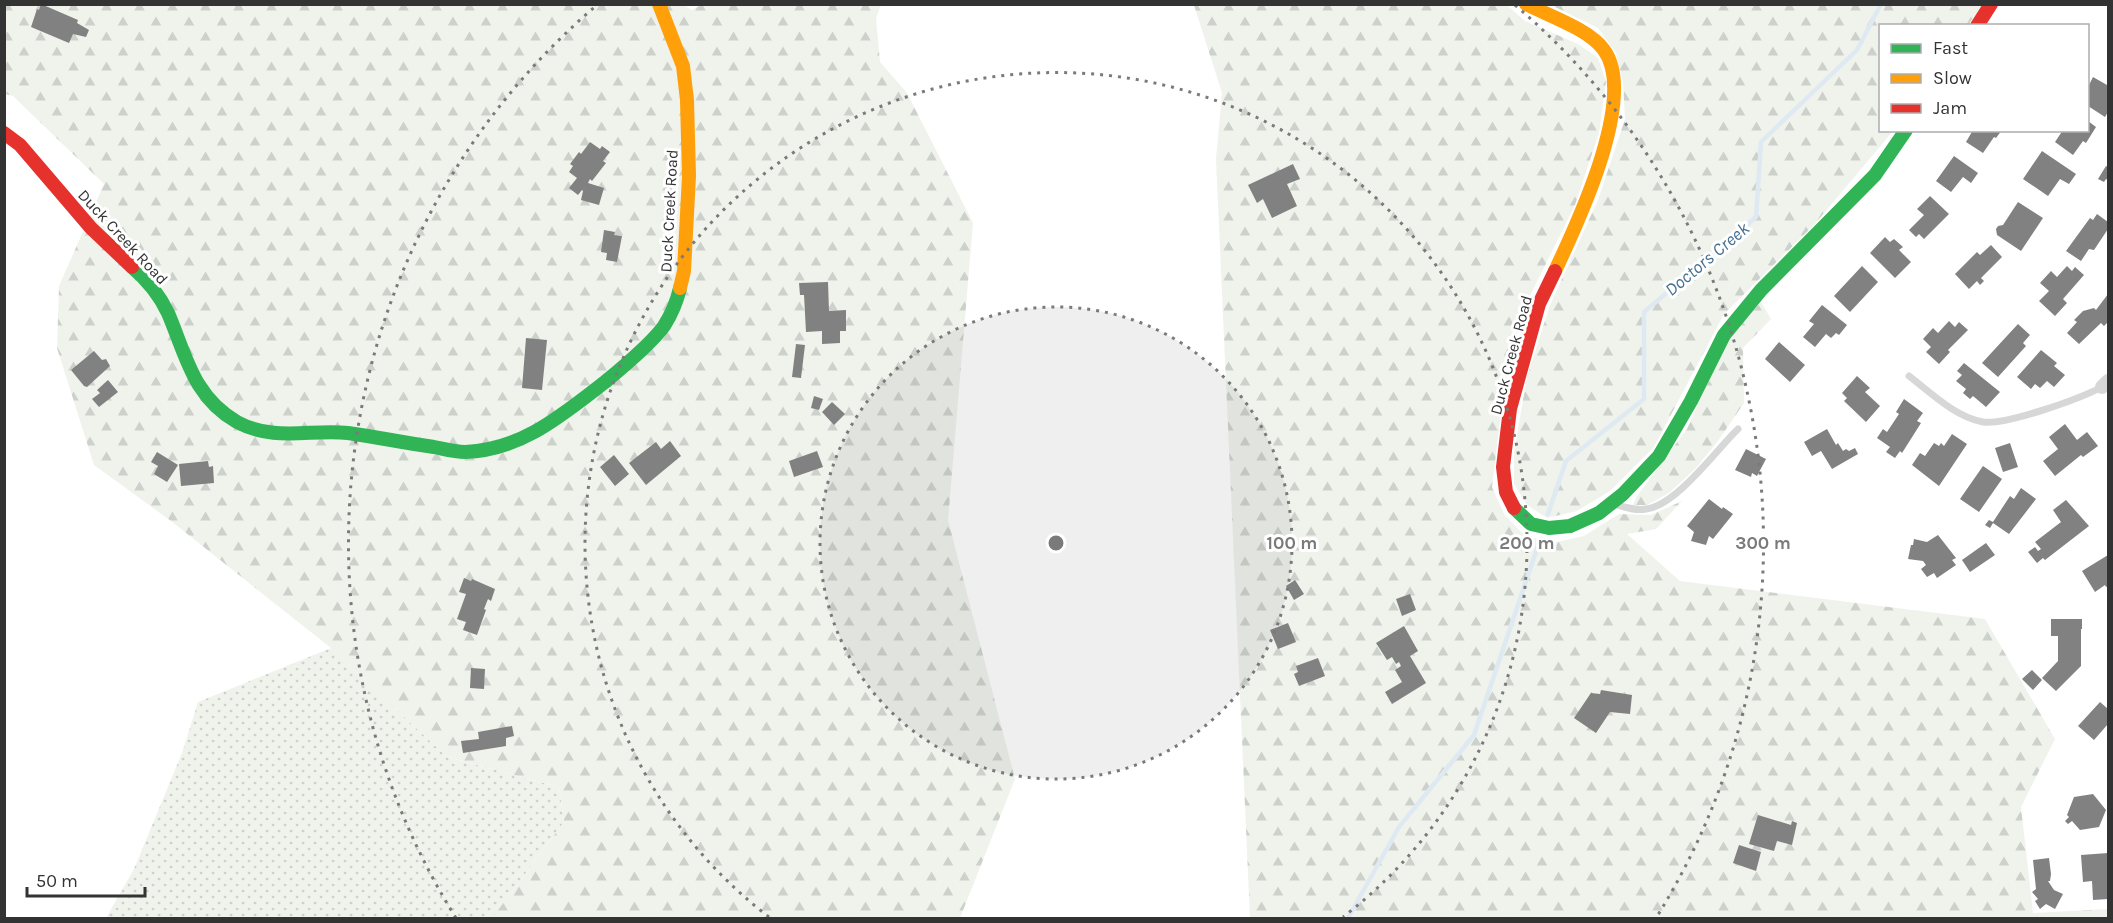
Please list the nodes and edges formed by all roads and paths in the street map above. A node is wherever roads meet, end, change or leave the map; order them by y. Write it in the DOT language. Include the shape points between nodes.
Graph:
graph roads {
  1 [pos="659,4"];
  2 [pos="1527,4"];
  3 [pos="1991,4"];
  4 [pos="1978,24"];
  5 [pos="1905,132"];
  6 [pos="4,133"];
  7 [pos="1909,376"];
  8 [pos="2105,384"];
  9 [pos="1738,429"];
  10 [pos="1611,503"];
  1 -- 6 [label="street, Duck Creek Road" via="683,66 687,100 686,248 676,299 664,326 626,365 554,422 496,447 464,452 346,433 264,432 237,422 210,402 189,370 167,311 144,278 91,228 20,145"];
  2 -- 10 [label="street, Duck Creek Road" via="1592,38 1605,51 1613,69 1615,102 1605,149 1567,246 1539,304 1510,409 1503,467 1506,492 1515,510 1531,524 1549,528 1570,526"];
  3 -- 4 [label="street"];
  5 -- 10 [label="street, Duck Creek Road" via="1875,175 1761,290 1724,334 1659,456"];
  7 -- 8 [label="lane" via="1956,411 1981,422 1996,422 2082,397"];
  9 -- 10 [label="lane" via="1667,502 1648,509"];
}
